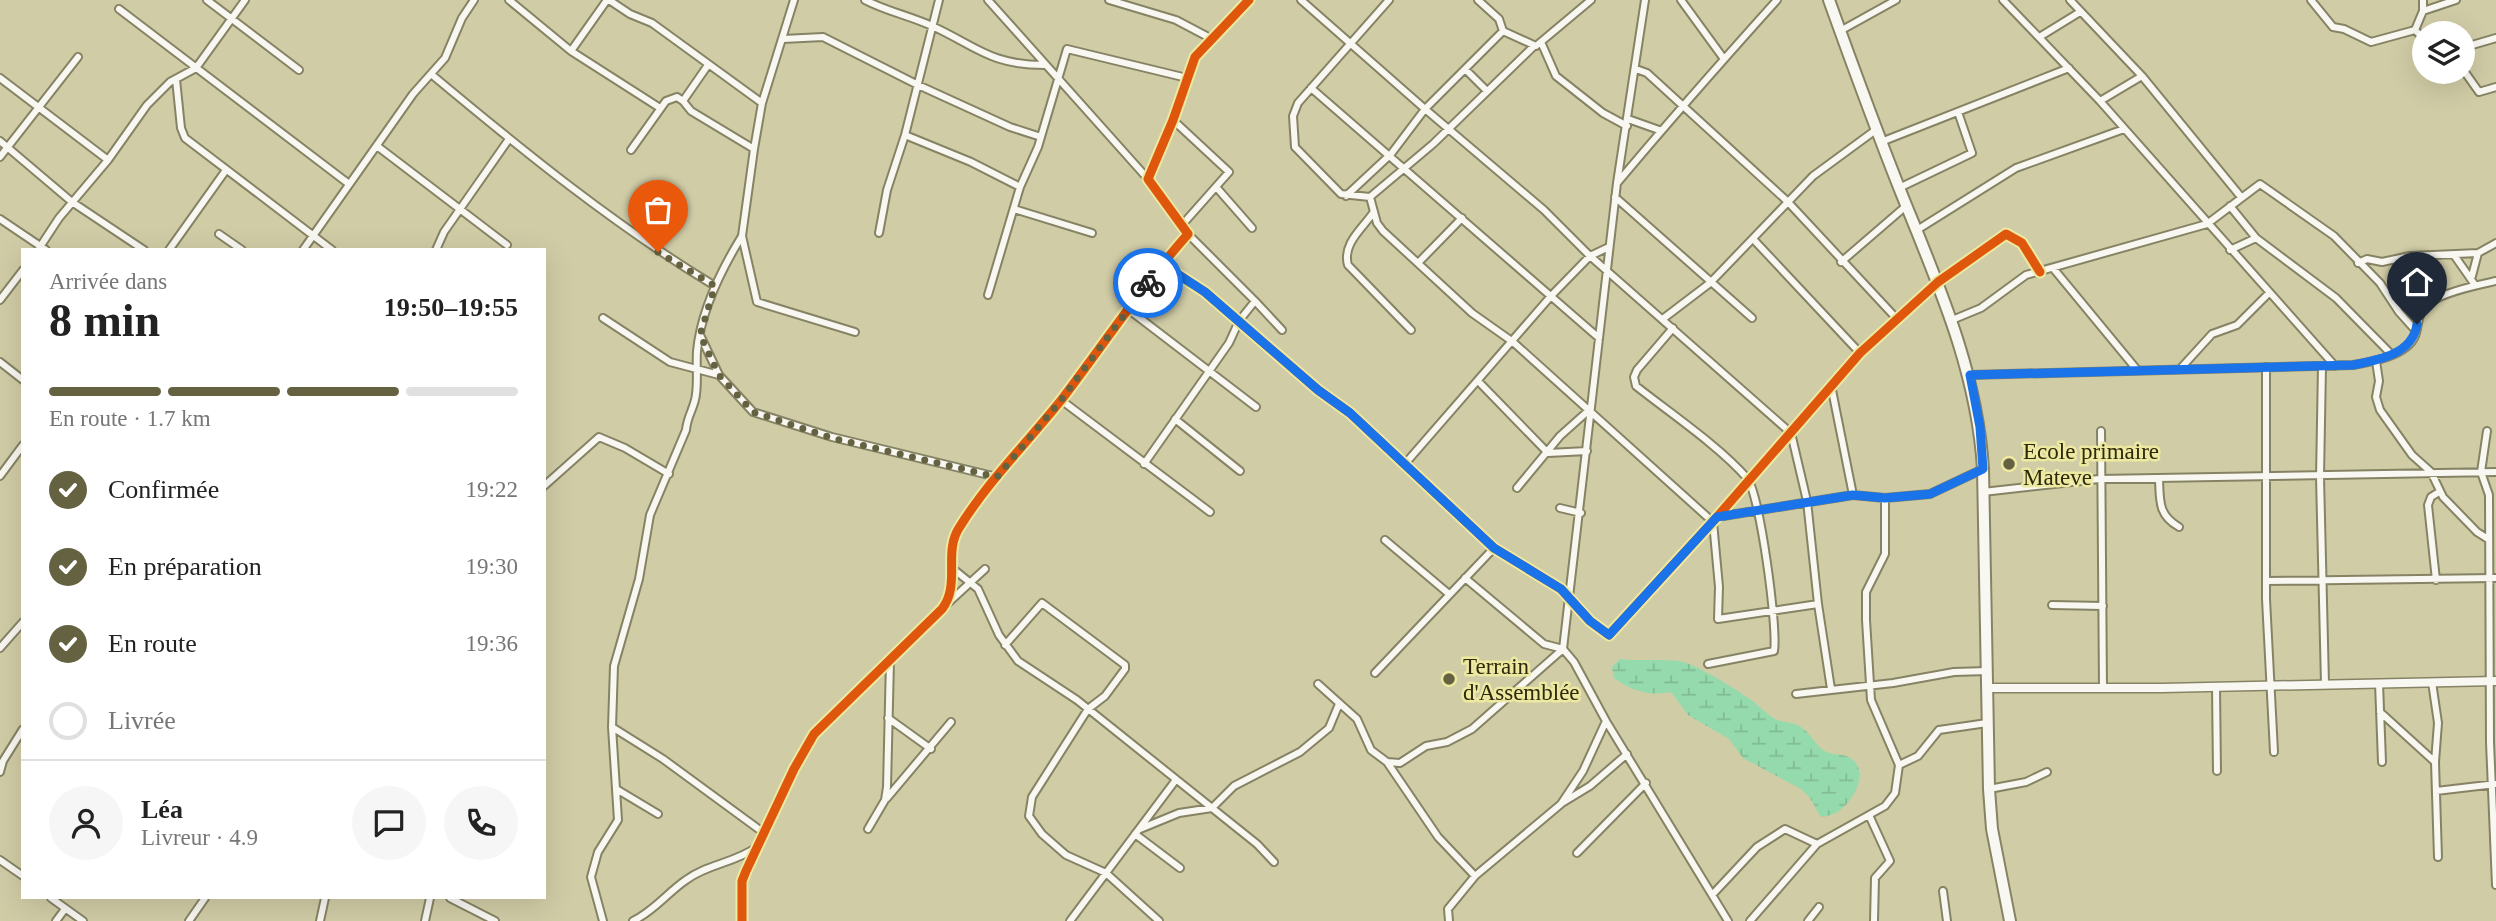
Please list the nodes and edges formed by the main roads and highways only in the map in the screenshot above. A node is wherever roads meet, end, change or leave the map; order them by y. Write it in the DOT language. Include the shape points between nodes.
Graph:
graph roads {
  1 [pos="1829,0"];
  2 [pos="2010,921"];
  1 -- 2 [label="highway" via="1970,375 1983,469 1989,789"];
}
